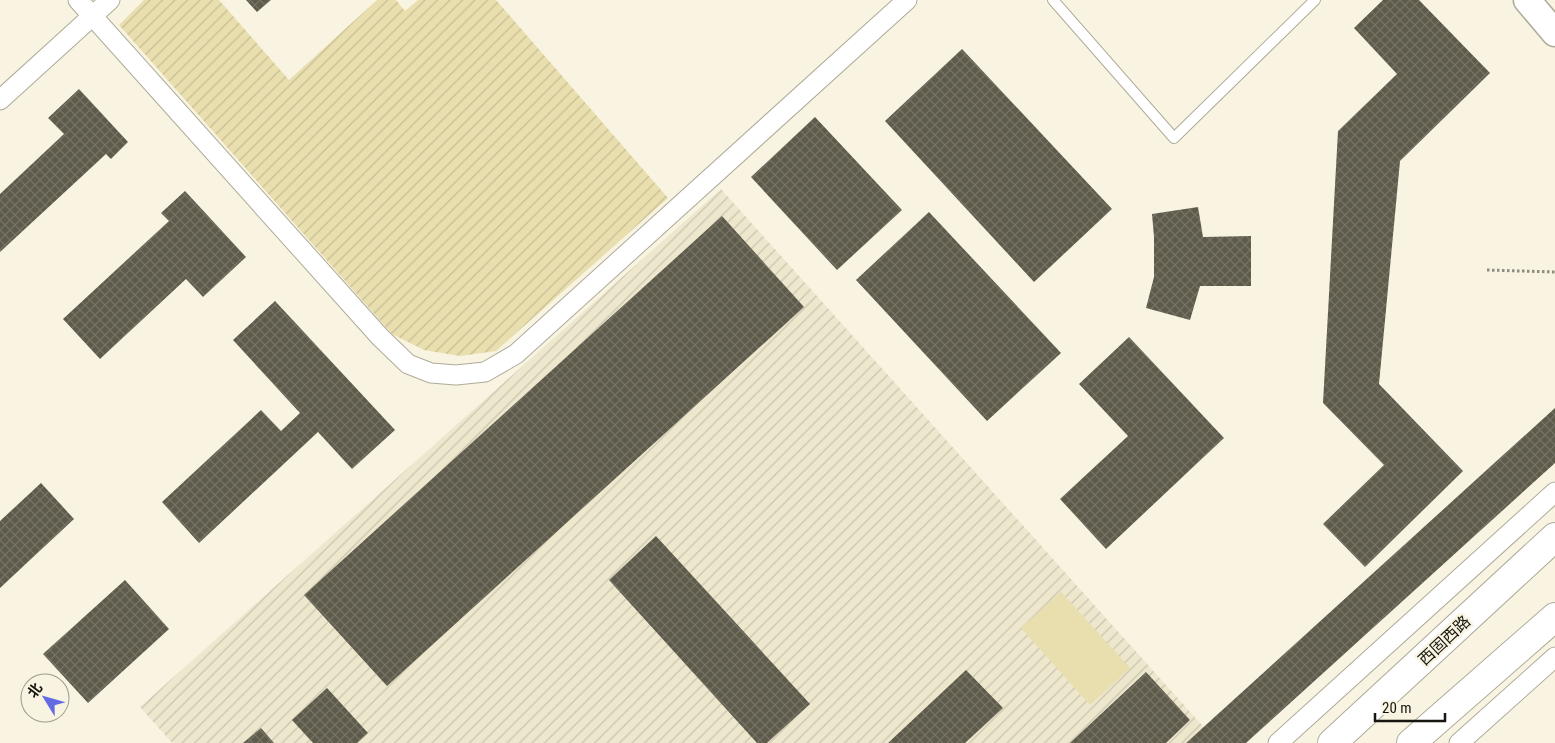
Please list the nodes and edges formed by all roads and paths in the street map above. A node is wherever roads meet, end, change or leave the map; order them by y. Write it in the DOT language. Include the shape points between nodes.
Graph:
graph roads {
  1 [pos="78,0"];
  2 [pos="110,0"];
  3 [pos="907,0"];
  4 [pos="1053,0"];
  5 [pos="1316,0"];
  6 [pos="1527,0"];
  7 [pos="93,16"];
  8 [pos="1555,33"];
  9 [pos="0,100"];
  10 [pos="1487,270"];
  11 [pos="1555,272"];
  12 [pos="1555,492"];
  13 [pos="1555,537"];
  14 [pos="1555,617"];
  15 [pos="1555,657"];
  16 [pos="1344,739"];
  17 [pos="1278,743"];
  18 [pos="1411,743"];
  19 [pos="1459,743"];
  1 -- 7 [label="street"];
  2 -- 7 [label="street"];
  3 -- 7 [label="street" via="516,354 486,372 456,375 431,374 408,364 380,337"];
  4 -- 5 [label="lane" via="1174,138"];
  6 -- 8 [label="street"];
  7 -- 9 [label="street"];
  10 -- 11 [label="path"];
  12 -- 17 [label="street"];
  13 -- 16 [label="main road, 西固西路"];
  14 -- 18 [label="main road"];
  15 -- 19 [label="street"];
}
